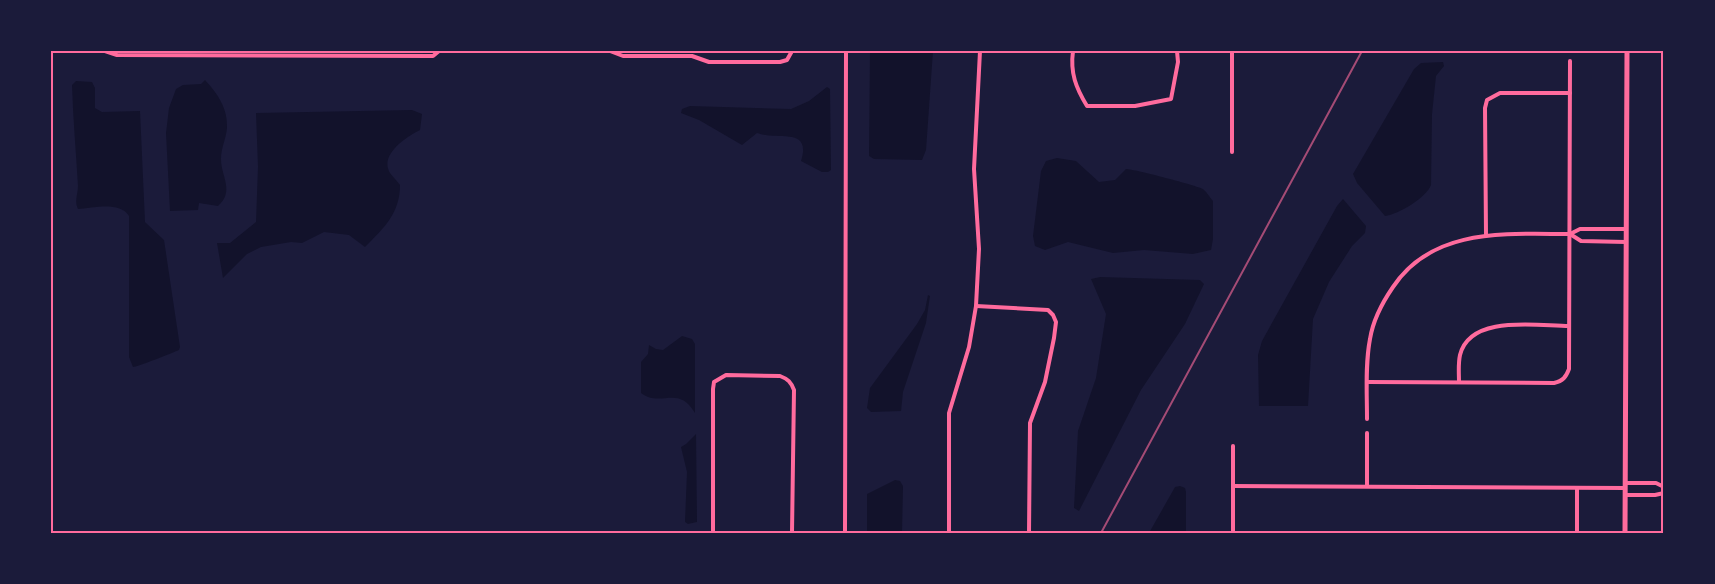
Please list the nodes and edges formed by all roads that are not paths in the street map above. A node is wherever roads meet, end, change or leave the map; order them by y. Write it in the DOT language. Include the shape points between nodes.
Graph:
graph roads {
  1 [pos="105,51"];
  2 [pos="440,51"];
  3 [pos="610,51"];
  4 [pos="792,51"];
  5 [pos="846,51"];
  6 [pos="980,51"];
  7 [pos="1073,51"];
  8 [pos="1177,51"];
  9 [pos="1232,51"];
  10 [pos="1627,51"];
  11 [pos="1570,61"];
  12 [pos="1570,93"];
  13 [pos="1232,152"];
  14 [pos="1626,229"];
  15 [pos="1570,234"];
  16 [pos="1486,235"];
  17 [pos="1626,242"];
  18 [pos="976,306"];
  19 [pos="1569,326"];
  20 [pos="1367,382"];
  21 [pos="1459,382"];
  22 [pos="1367,419"];
  23 [pos="1367,433"];
  24 [pos="1233,446"];
  25 [pos="1646,483"];
  26 [pos="1625,485"];
  27 [pos="1233,486"];
  28 [pos="1367,486"];
  29 [pos="1664,487"];
  30 [pos="1577,488"];
  31 [pos="1664,493"];
  32 [pos="1625,495"];
  33 [pos="1646,495"];
  34 [pos="713,533"];
  35 [pos="792,533"];
  36 [pos="845,533"];
  37 [pos="949,533"];
  38 [pos="1029,533"];
  39 [pos="1233,533"];
  40 [pos="1577,533"];
  41 [pos="1625,533"];
  1 -- 2 [label="street" via="117,55 433,56"];
  3 -- 4 [label="street" via="623,56 692,56 709,62 780,62 787,60"];
  5 -- 36 [label="street"];
  6 -- 18 [label="street" via="974,169 979,249"];
  7 -- 8 [label="street" via="1071,67 1076,87 1087,106 1135,106 1171,99"];
  9 -- 13 [label="street"];
  10 -- 14 [label="street"];
  11 -- 12 [label="street"];
  12 -- 15 [label="street"];
  12 -- 16 [label="street" via="1500,93 1487,100"];
  14 -- 15 [label="street" via="1580,229"];
  14 -- 17 [label="street"];
  15 -- 16 [label="street"];
  15 -- 17 [label="street" via="1581,240"];
  15 -- 19 [label="street"];
  16 -- 20 [label="street" via="1437,248 1419,259 1396,283 1374,321 1368,349"];
  17 -- 26 [label="street"];
  18 -- 37 [label="street" via="969,347 949,413"];
  18 -- 38 [label="street" via="1048,310 1054,314 1056,322 1050,364 1030,423"];
  19 -- 21 [label="street" via="1495,326 1482,329 1472,335 1460,354"];
  19 -- 21 [label="street" via="1569,369 1562,381"];
  20 -- 21 [label="street"];
  20 -- 22 [label="street"];
  23 -- 28 [label="street"];
  24 -- 27 [label="street"];
  25 -- 26 [label="street"];
  25 -- 29 [label="street"];
  25 -- 33 [label="street"];
  26 -- 30 [label="street"];
  26 -- 32 [label="street"];
  27 -- 28 [label="street"];
  27 -- 39 [label="street"];
  28 -- 30 [label="street"];
  30 -- 40 [label="street"];
  31 -- 33 [label="street"];
  32 -- 33 [label="street"];
  32 -- 41 [label="street"];
  34 -- 35 [label="street" via="713,389 714,382 726,375 780,376 787,378 794,390"];
}
